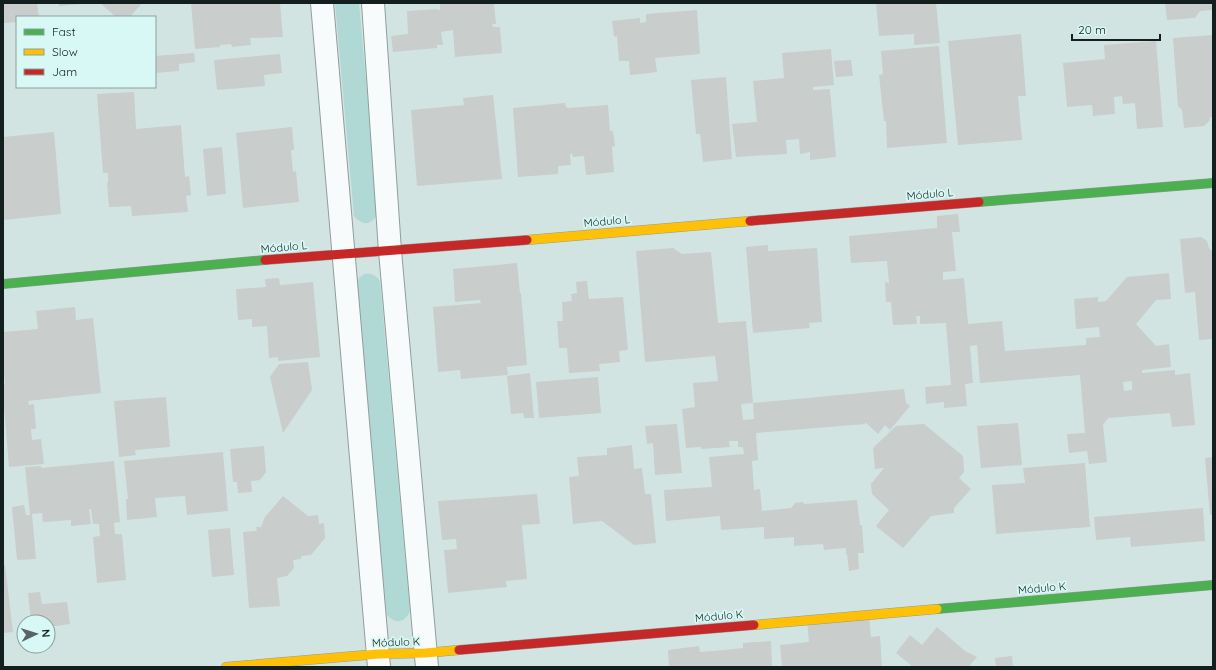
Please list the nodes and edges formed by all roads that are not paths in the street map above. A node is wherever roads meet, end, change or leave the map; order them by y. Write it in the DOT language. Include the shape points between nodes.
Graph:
graph roads {
  1 [pos="322,3"];
  2 [pos="372,3"];
  3 [pos="1213,183"];
  4 [pos="390,251"];
  5 [pos="344,253"];
  6 [pos="3,284"];
  7 [pos="1213,585"];
  8 [pos="426,660"];
  9 [pos="379,661"];
  10 [pos="226,667"];
  1 -- 5 [label="street"];
  2 -- 4 [label="street"];
  3 -- 4 [label="street, Módulo L"];
  4 -- 5 [label="street, Módulo L"];
  4 -- 8 [label="street"];
  5 -- 6 [label="street, Módulo L"];
  5 -- 9 [label="street"];
  7 -- 8 [label="street, Módulo K"];
  8 -- 9 [label="street, Módulo K"];
  9 -- 10 [label="street, Módulo K"];
}
